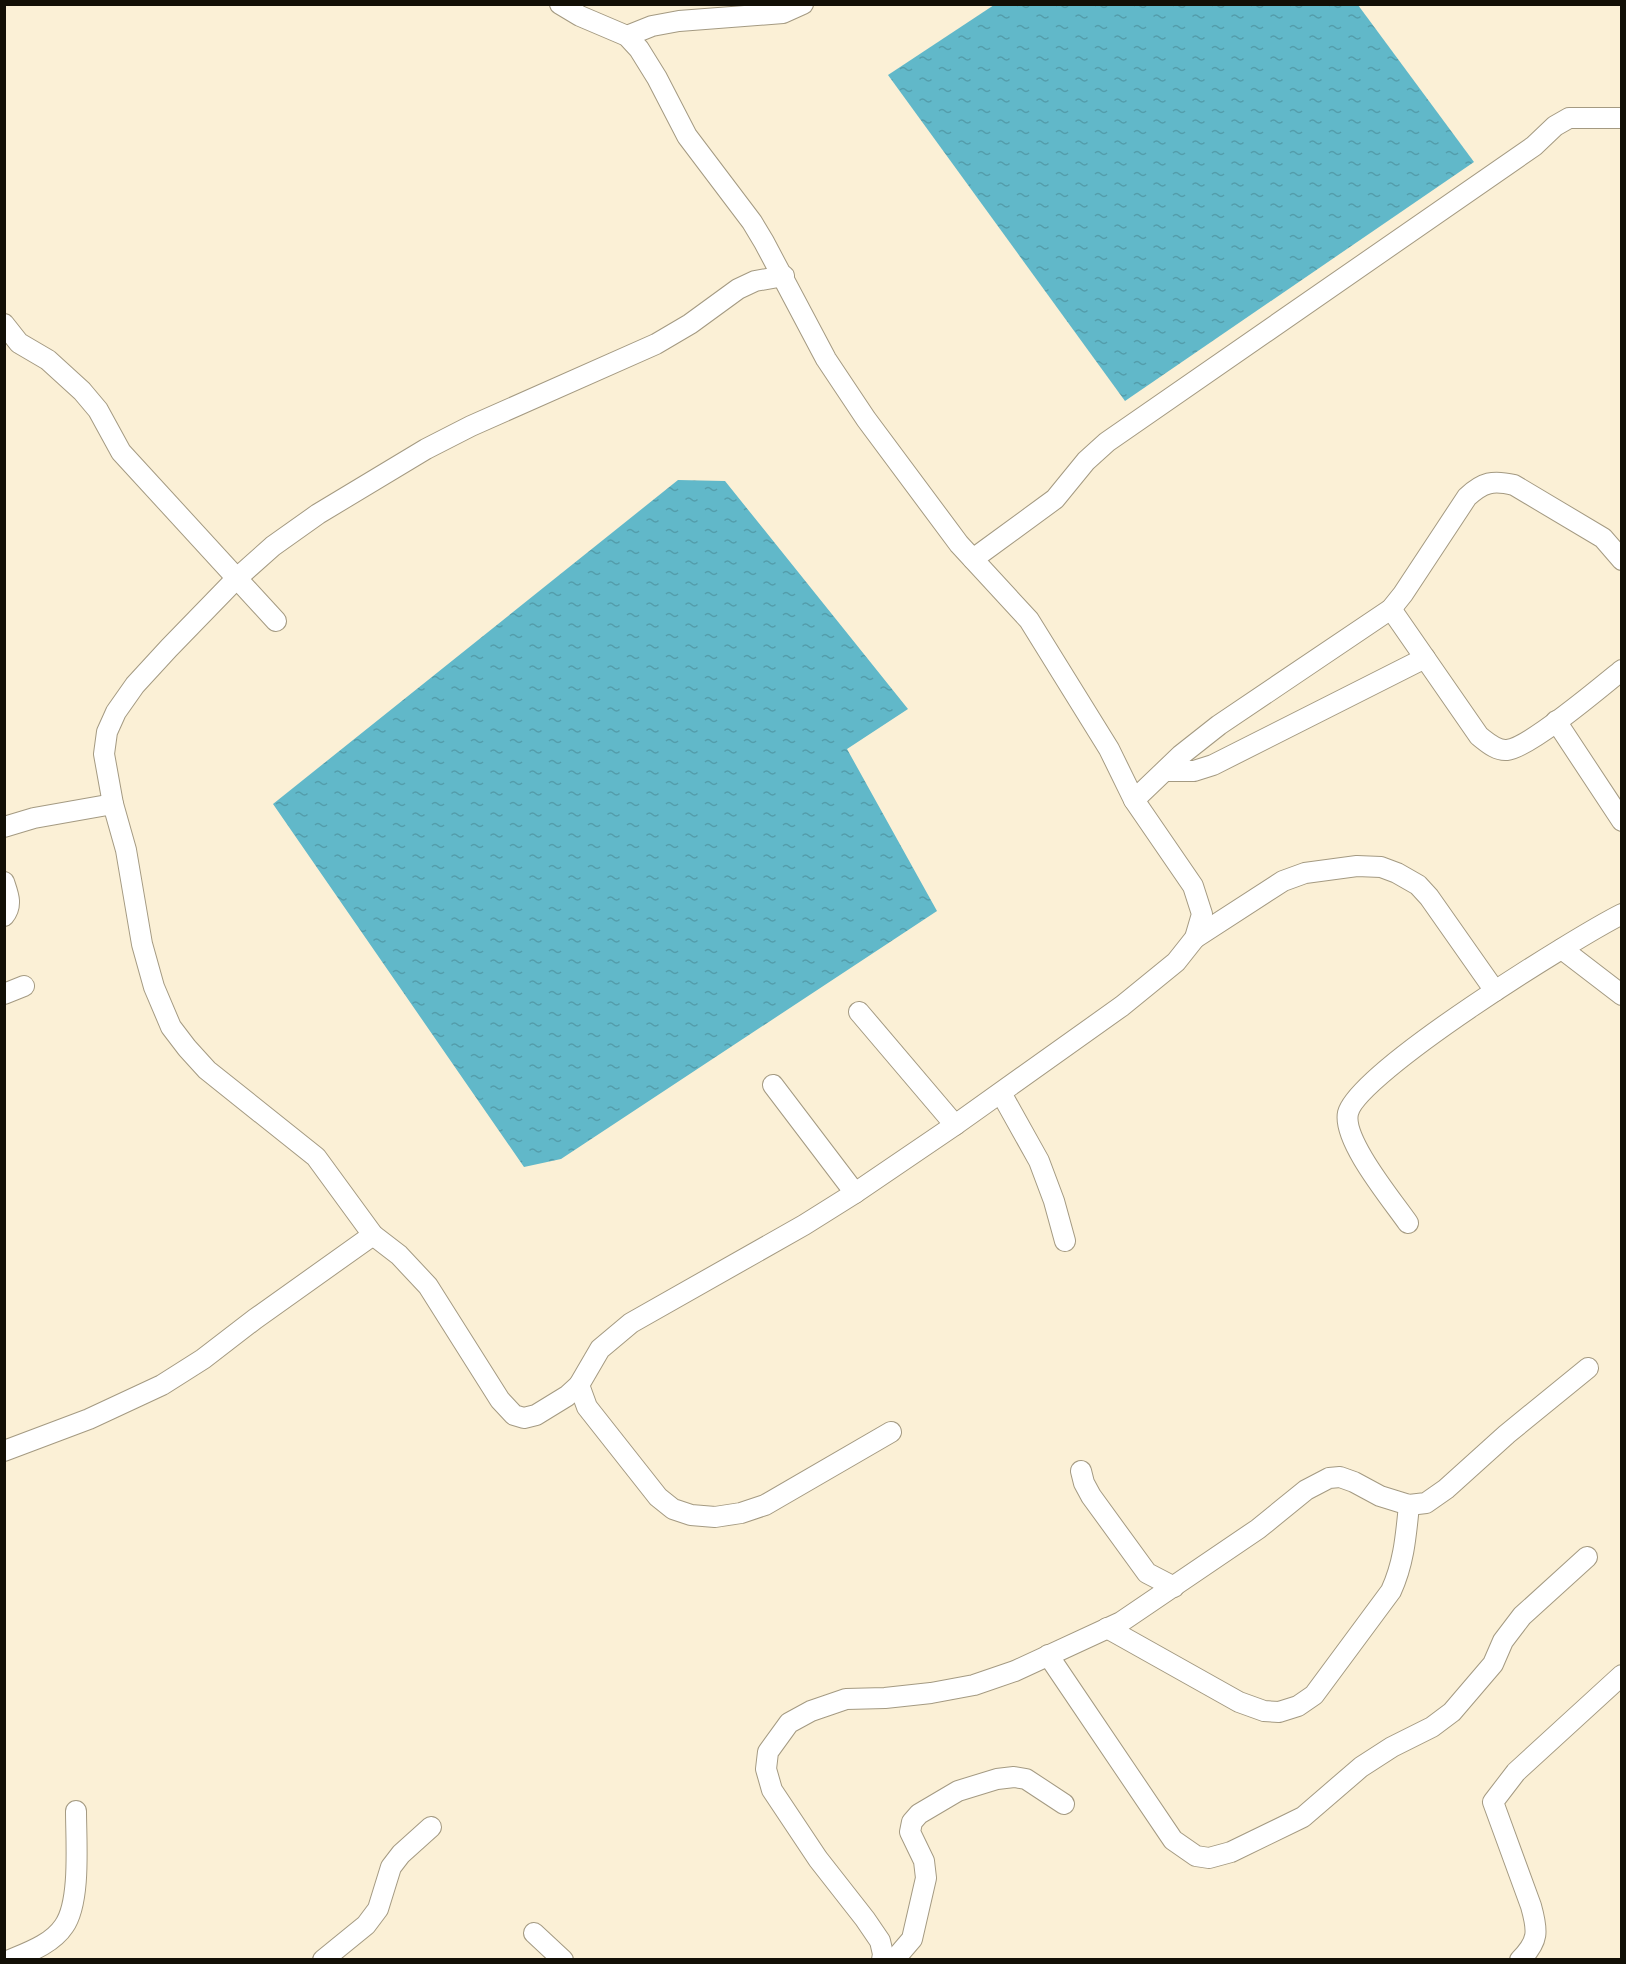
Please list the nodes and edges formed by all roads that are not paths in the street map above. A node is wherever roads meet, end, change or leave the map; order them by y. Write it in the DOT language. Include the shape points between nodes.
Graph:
graph roads {
  1 [pos="560,4"];
  2 [pos="803,4"];
  3 [pos="627,36"];
  4 [pos="1622,118"];
  5 [pos="784,276"];
  6 [pos="4,324"];
  7 [pos="12,347"];
  8 [pos="973,559"];
  9 [pos="1622,560"];
  10 [pos="236,579"];
  11 [pos="1391,609"];
  12 [pos="276,621"];
  13 [pos="1425,658"];
  14 [pos="1622,670"];
  15 [pos="1556,721"];
  16 [pos="1166,771"];
  17 [pos="1134,800"];
  18 [pos="112,804"];
  19 [pos="1622,821"];
  20 [pos="4,827"];
  21 [pos="4,882"];
  22 [pos="1622,914"];
  23 [pos="4,916"];
  24 [pos="1195,938"];
  25 [pos="1562,948"];
  26 [pos="24,986"];
  27 [pos="1495,991"];
  28 [pos="4,994"];
  29 [pos="1622,995"];
  30 [pos="859,1012"];
  31 [pos="773,1085"];
  32 [pos="1001,1093"];
  33 [pos="954,1125"];
  34 [pos="855,1193"];
  35 [pos="1408,1223"];
  36 [pos="373,1234"];
  37 [pos="1065,1240"];
  38 [pos="1588,1368"];
  39 [pos="579,1385"];
  40 [pos="891,1432"];
  41 [pos="4,1451"];
  42 [pos="1081,1471"];
  43 [pos="1409,1505"];
  44 [pos="1587,1557"];
  45 [pos="1174,1587"];
  46 [pos="1107,1628"];
  47 [pos="1048,1655"];
  48 [pos="1622,1675"];
  49 [pos="1064,1804"];
  50 [pos="76,1811"];
  51 [pos="431,1827"];
  52 [pos="534,1933"];
  53 [pos="10,1959"];
  54 [pos="323,1959"];
  55 [pos="563,1959"];
  56 [pos="882,1959"];
  57 [pos="894,1959"];
  58 [pos="1520,1959"];
  1 -- 3 [label="street"];
  2 -- 3 [label="street" via="783,14 670,22"];
  3 -- 5 [label="street" via="657,78 687,136 752,222"];
  4 -- 8 [label="street" via="1569,118 1555,126 1525,153 1107,442 1055,499"];
  5 -- 8 [label="street" via="826,359 866,419"];
  5 -- 10 [label="street" via="755,281 738,289 656,344 471,426 416,455 318,514"];
  6 -- 7 [label="street"];
  7 -- 10 [label="street" via="48,360 82,391 98,410 121,452"];
  8 -- 17 [label="street" via="1029,620 1109,749"];
  9 -- 11 [label="street" via="1603,538 1514,485 1487,483 1467,497"];
  10 -- 12 [label="street"];
  10 -- 18 [label="street" via="135,685 116,712 107,732 105,754"];
  11 -- 13 [label="street"];
  11 -- 16 [label="street" via="1219,725"];
  13 -- 15 [label="street" via="1479,736 1495,748 1505,751 1518,747"];
  13 -- 16 [label="street" via="1213,765 1194,771"];
  14 -- 15 [label="street"];
  15 -- 19 [label="street"];
  16 -- 17 [label="street"];
  17 -- 24 [label="street" via="1193,886 1202,914"];
  18 -- 20 [label="street"];
  18 -- 36 [label="street" via="126,850 142,944 171,1027 207,1070 316,1157"];
  21 -- 23 [label="street" via="10,899"];
  22 -- 25 [label="street"];
  24 -- 27 [label="street" via="1283,881 1305,873 1381,867 1418,885"];
  24 -- 32 [label="street" via="1176,962 1122,1006"];
  25 -- 27 [label="street"];
  25 -- 29 [label="street"];
  26 -- 28 [label="street"];
  27 -- 35 [label="street" via="1377,1078 1355,1099 1348,1114 1355,1147"];
  30 -- 33 [label="street"];
  31 -- 34 [label="street"];
  32 -- 33 [label="street"];
  32 -- 37 [label="street" via="1039,1161"];
  33 -- 34 [label="street"];
  34 -- 39 [label="street" via="631,1323 600,1349"];
  36 -- 39 [label="street" via="428,1286 500,1401 514,1415 524,1418 536,1414"];
  36 -- 41 [label="street" via="162,1385"];
  38 -- 43 [label="street" via="1446,1489 1425,1503"];
  39 -- 40 [label="street" via="587,1407 658,1497 673,1509 691,1515 741,1513 765,1504"];
  42 -- 45 [label="street" via="1091,1496 1147,1573"];
  43 -- 45 [label="street" via="1340,1477 1329,1478 1306,1490 1258,1529"];
  43 -- 46 [label="street" via="1404,1555 1391,1591 1314,1695 1298,1706 1272,1712 1239,1702"];
  44 -- 47 [label="street" via="1522,1616 1503,1641 1493,1664 1452,1712 1361,1767 1303,1817 1231,1852 1209,1858 1196,1856 1173,1840"];
  45 -- 46 [label="street"];
  46 -- 47 [label="street"];
  47 -- 56 [label="street" via="974,1685 885,1698 846,1699 811,1711 789,1723 768,1752 766,1769 771,1790 880,1941"];
  48 -- 58 [label="street" via="1516,1772 1493,1802 1536,1924 1535,1939"];
  49 -- 57 [label="street" via="1026,1779 1014,1777 958,1791 919,1814 910,1833 924,1861 926,1878 912,1939"];
  50 -- 53 [label="street" via="74,1903 64,1926 45,1944"];
  51 -- 54 [label="street" via="391,1867 378,1909 366,1925"];
  52 -- 55 [label="street"];
}
